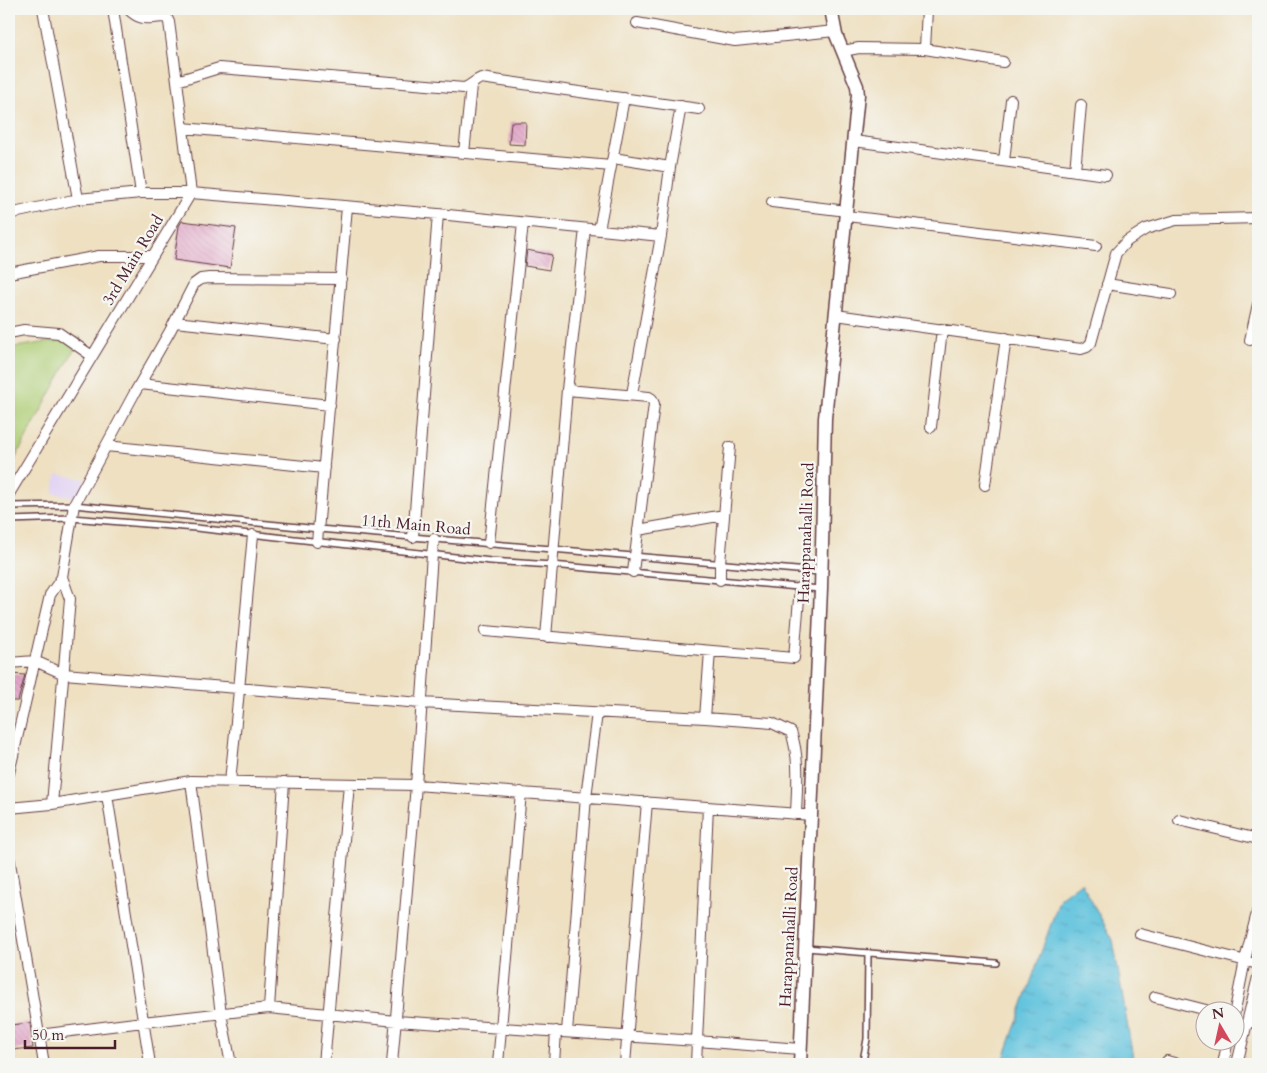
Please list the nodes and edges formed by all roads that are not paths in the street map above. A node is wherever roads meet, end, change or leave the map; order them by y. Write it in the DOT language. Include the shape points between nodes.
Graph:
graph roads {
  1 [pos="43,9"];
  2 [pos="113,9"];
  3 [pos="128,9"];
  4 [pos="831,9"];
  5 [pos="927,9"];
  6 [pos="637,23"];
  7 [pos="835,31"];
  8 [pos="925,49"];
  9 [pos="843,51"];
  10 [pos="1003,62"];
  11 [pos="177,81"];
  12 [pos="470,86"];
  13 [pos="624,98"];
  14 [pos="1011,100"];
  15 [pos="1080,105"];
  16 [pos="681,106"];
  17 [pos="699,108"];
  18 [pos="183,128"];
  19 [pos="854,141"];
  20 [pos="464,153"];
  21 [pos="1004,161"];
  22 [pos="612,162"];
  23 [pos="670,167"];
  24 [pos="1075,171"];
  25 [pos="1106,175"];
  26 [pos="141,193"];
  27 [pos="191,193"];
  28 [pos="78,199"];
  29 [pos="772,202"];
  30 [pos="347,207"];
  31 [pos="9,214"];
  32 [pos="438,214"];
  33 [pos="847,214"];
  34 [pos="1258,218"];
  35 [pos="523,223"];
  36 [pos="585,229"];
  37 [pos="599,230"];
  38 [pos="661,236"];
  39 [pos="1096,246"];
  40 [pos="153,256"];
  41 [pos="9,272"];
  42 [pos="341,280"];
  43 [pos="1108,284"];
  44 [pos="1171,294"];
  45 [pos="1258,304"];
  46 [pos="836,315"];
  47 [pos="175,322"];
  48 [pos="942,329"];
  49 [pos="9,333"];
  50 [pos="1006,338"];
  51 [pos="336,339"];
  52 [pos="1250,340"];
  53 [pos="92,356"];
  54 [pos="140,384"];
  55 [pos="567,390"];
  56 [pos="632,394"];
  57 [pos="330,405"];
  58 [pos="931,427"];
  59 [pos="106,446"];
  60 [pos="730,447"];
  61 [pos="324,468"];
  62 [pos="985,485"];
  63 [pos="9,494"];
  64 [pos="74,505"];
  65 [pos="9,506"];
  66 [pos="724,516"];
  67 [pos="71,518"];
  68 [pos="9,520"];
  69 [pos="318,529"];
  70 [pos="638,530"];
  71 [pos="253,535"];
  72 [pos="413,537"];
  73 [pos="434,539"];
  74 [pos="317,542"];
  75 [pos="489,543"];
  76 [pos="553,548"];
  77 [pos="432,554"];
  78 [pos="635,556"];
  79 [pos="720,564"];
  80 [pos="552,565"];
  81 [pos="633,572"];
  82 [pos="821,572"];
  83 [pos="62,577"];
  84 [pos="720,580"];
  85 [pos="800,587"];
  86 [pos="821,589"];
  87 [pos="485,631"];
  88 [pos="546,637"];
  89 [pos="710,651"];
  90 [pos="35,661"];
  91 [pos="9,663"];
  92 [pos="64,674"];
  93 [pos="240,688"];
  94 [pos="421,703"];
  95 [pos="597,712"];
  96 [pos="704,718"];
  97 [pos="13,734"];
  98 [pos="9,773"];
  99 [pos="191,781"];
  100 [pos="230,781"];
  101 [pos="284,782"];
  102 [pos="349,784"];
  103 [pos="416,785"];
  104 [pos="521,792"];
  105 [pos="106,795"];
  106 [pos="586,797"];
  107 [pos="647,802"];
  108 [pos="52,804"];
  109 [pos="708,807"];
  110 [pos="9,808"];
  111 [pos="796,814"];
  112 [pos="812,815"];
  113 [pos="1180,820"];
  114 [pos="1258,839"];
  115 [pos="9,857"];
  116 [pos="1258,908"];
  117 [pos="1140,934"];
  118 [pos="805,948"];
  119 [pos="868,953"];
  120 [pos="1245,960"];
  121 [pos="996,963"];
  122 [pos="1258,964"];
  123 [pos="1258,976"];
  124 [pos="1155,997"];
  125 [pos="1237,1000"];
  126 [pos="1194,1007"];
  127 [pos="269,1008"];
  128 [pos="221,1014"];
  129 [pos="329,1014"];
  130 [pos="396,1021"];
  131 [pos="143,1022"];
  132 [pos="1253,1023"];
  133 [pos="502,1028"];
  134 [pos="556,1031"];
  135 [pos="567,1032"];
  136 [pos="39,1035"];
  137 [pos="627,1036"];
  138 [pos="697,1041"];
  139 [pos="800,1049"];
  140 [pos="1226,1050"];
  141 [pos="1167,1061"];
  142 [pos="44,1064"];
  143 [pos="150,1064"];
  144 [pos="231,1064"];
  145 [pos="324,1064"];
  146 [pos="392,1064"];
  147 [pos="498,1064"];
  148 [pos="554,1064"];
  149 [pos="625,1064"];
  150 [pos="696,1064"];
  151 [pos="800,1064"];
  152 [pos="861,1064"];
  153 [pos="1178,1064"];
  154 [pos="1222,1064"];
  155 [pos="1237,1064"];
  1 -- 28 [label="street"];
  2 -- 26 [label="street"];
  3 -- 11 [label="street" via="141,18 167,18"];
  4 -- 7 [label="street, Harappanahalli Road"];
  5 -- 8 [label="street"];
  6 -- 7 [label="street" via="735,41"];
  7 -- 9 [label="street, Harappanahalli Road"];
  8 -- 9 [label="street" via="859,48"];
  8 -- 10 [label="street"];
  9 -- 19 [label="street, Harappanahalli Road" via="857,86"];
  11 -- 12 [label="street" via="219,68"];
  11 -- 18 [label="street"];
  12 -- 13 [label="street" via="481,78"];
  12 -- 20 [label="street"];
  13 -- 16 [label="street"];
  13 -- 22 [label="street"];
  14 -- 21 [label="street"];
  15 -- 24 [label="street"];
  16 -- 17 [label="street"];
  16 -- 23 [label="street"];
  18 -- 20 [label="street"];
  18 -- 27 [label="street"];
  19 -- 21 [label="street"];
  19 -- 33 [label="street, Harappanahalli Road"];
  20 -- 22 [label="street"];
  21 -- 24 [label="street"];
  22 -- 23 [label="street"];
  22 -- 37 [label="street"];
  23 -- 38 [label="street"];
  24 -- 25 [label="street"];
  26 -- 27 [label="street"];
  26 -- 28 [label="street"];
  27 -- 30 [label="street"];
  27 -- 40 [label="street, 3rd Main Road"];
  28 -- 31 [label="street"];
  29 -- 33 [label="street"];
  30 -- 32 [label="street"];
  30 -- 42 [label="street"];
  32 -- 35 [label="street"];
  32 -- 72 [label="street"];
  33 -- 39 [label="street"];
  33 -- 46 [label="street, Harappanahalli Road"];
  34 -- 43 [label="street" via="1176,220 1146,229 1116,253"];
  35 -- 36 [label="street"];
  35 -- 75 [label="street"];
  36 -- 37 [label="street"];
  36 -- 55 [label="street"];
  37 -- 38 [label="street"];
  38 -- 56 [label="street"];
  40 -- 41 [label="street" via="100,256"];
  40 -- 53 [label="street, 3rd Main Road"];
  42 -- 47 [label="street" via="201,279 194,284"];
  42 -- 51 [label="street"];
  43 -- 44 [label="street"];
  43 -- 50 [label="street" via="1091,344 1087,348"];
  45 -- 52 [label="street"];
  46 -- 48 [label="street"];
  46 -- 82 [label="street, Harappanahalli Road" via="825,418"];
  47 -- 51 [label="street"];
  47 -- 54 [label="street"];
  48 -- 50 [label="street"];
  48 -- 58 [label="street"];
  49 -- 53 [label="street" via="24,330 59,333"];
  50 -- 62 [label="street"];
  51 -- 57 [label="street"];
  53 -- 63 [label="street, 3rd Main Road"];
  54 -- 57 [label="street"];
  54 -- 59 [label="street"];
  55 -- 56 [label="street"];
  55 -- 76 [label="street"];
  56 -- 70 [label="street" via="650,397 654,404"];
  57 -- 61 [label="street"];
  59 -- 61 [label="street"];
  59 -- 64 [label="street"];
  60 -- 66 [label="street"];
  61 -- 69 [label="street"];
  64 -- 65 [label="lane, 11th Main Road"];
  64 -- 67 [label="street"];
  64 -- 69 [label="lane, 11th Main Road"];
  66 -- 70 [label="street"];
  66 -- 79 [label="street"];
  67 -- 68 [label="lane, 11th Main Road"];
  67 -- 71 [label="lane, 11th Main Road"];
  67 -- 83 [label="street"];
  69 -- 72 [label="lane, 11th Main Road"];
  69 -- 74 [label="street"];
  70 -- 78 [label="street"];
  71 -- 74 [label="lane, 11th Main Road"];
  71 -- 93 [label="street"];
  72 -- 73 [label="lane, 11th Main Road"];
  73 -- 75 [label="lane, 11th Main Road"];
  73 -- 77 [label="street"];
  74 -- 77 [label="lane, 11th Main Road"];
  75 -- 76 [label="lane, 11th Main Road"];
  76 -- 78 [label="lane, 11th Main Road"];
  76 -- 80 [label="street"];
  77 -- 80 [label="lane, 11th Main Road"];
  77 -- 94 [label="street"];
  78 -- 79 [label="lane, 11th Main Road"];
  78 -- 81 [label="street"];
  79 -- 82 [label="lane, 11th Main Road"];
  79 -- 84 [label="street"];
  80 -- 81 [label="lane, 11th Main Road"];
  80 -- 88 [label="street"];
  81 -- 84 [label="lane, 11th Main Road"];
  82 -- 86 [label="street, Harappanahalli Road"];
  83 -- 90 [label="street" via="50,595"];
  83 -- 92 [label="street" via="70,599"];
  84 -- 85 [label="lane, 11th Main Road"];
  85 -- 86 [label="lane, 11th Main Road"];
  85 -- 89 [label="street" via="794,658"];
  86 -- 112 [label="street, Harappanahalli Road"];
  87 -- 88 [label="street"];
  88 -- 89 [label="street"];
  89 -- 96 [label="street"];
  90 -- 91 [label="street"];
  90 -- 92 [label="street"];
  90 -- 97 [label="street"];
  92 -- 93 [label="street"];
  92 -- 108 [label="street"];
  93 -- 94 [label="street"];
  93 -- 100 [label="street"];
  94 -- 95 [label="street"];
  94 -- 103 [label="street"];
  95 -- 96 [label="street"];
  95 -- 106 [label="street"];
  96 -- 111 [label="street" via="772,723 791,732 798,765"];
  97 -- 98 [label="street"];
  99 -- 100 [label="street"];
  99 -- 105 [label="street"];
  99 -- 128 [label="street"];
  100 -- 101 [label="street"];
  101 -- 102 [label="street"];
  101 -- 127 [label="street"];
  102 -- 103 [label="street"];
  102 -- 129 [label="street"];
  103 -- 104 [label="street"];
  103 -- 130 [label="street"];
  104 -- 106 [label="street"];
  104 -- 133 [label="street"];
  105 -- 108 [label="street"];
  105 -- 131 [label="street"];
  106 -- 107 [label="street"];
  106 -- 135 [label="street"];
  107 -- 109 [label="street"];
  107 -- 137 [label="street"];
  108 -- 110 [label="street"];
  109 -- 111 [label="street"];
  109 -- 138 [label="street"];
  111 -- 112 [label="street"];
  112 -- 118 [label="street, Harappanahalli Road"];
  113 -- 114 [label="street"];
  115 -- 136 [label="street"];
  116 -- 120 [label="street"];
  117 -- 120 [label="street"];
  118 -- 119 [label="lane"];
  118 -- 139 [label="street, Harappanahalli Road"];
  119 -- 121 [label="lane"];
  119 -- 152 [label="lane" via="867,1039"];
  120 -- 122 [label="street"];
  120 -- 125 [label="street"];
  123 -- 132 [label="street"];
  124 -- 126 [label="street"];
  127 -- 128 [label="street"];
  127 -- 129 [label="street"];
  128 -- 131 [label="street"];
  128 -- 144 [label="street"];
  129 -- 130 [label="street"];
  129 -- 145 [label="street"];
  130 -- 133 [label="street"];
  130 -- 146 [label="street"];
  131 -- 136 [label="street"];
  131 -- 143 [label="street"];
  132 -- 155 [label="street"];
  133 -- 134 [label="street"];
  133 -- 147 [label="street"];
  134 -- 135 [label="street"];
  134 -- 148 [label="street"];
  135 -- 137 [label="street"];
  136 -- 142 [label="street"];
  137 -- 138 [label="street"];
  137 -- 149 [label="street"];
  138 -- 139 [label="street"];
  138 -- 150 [label="street"];
  139 -- 151 [label="street, Harappanahalli Road"];
  140 -- 154 [label="street"];
  141 -- 153 [label="street"];
}
